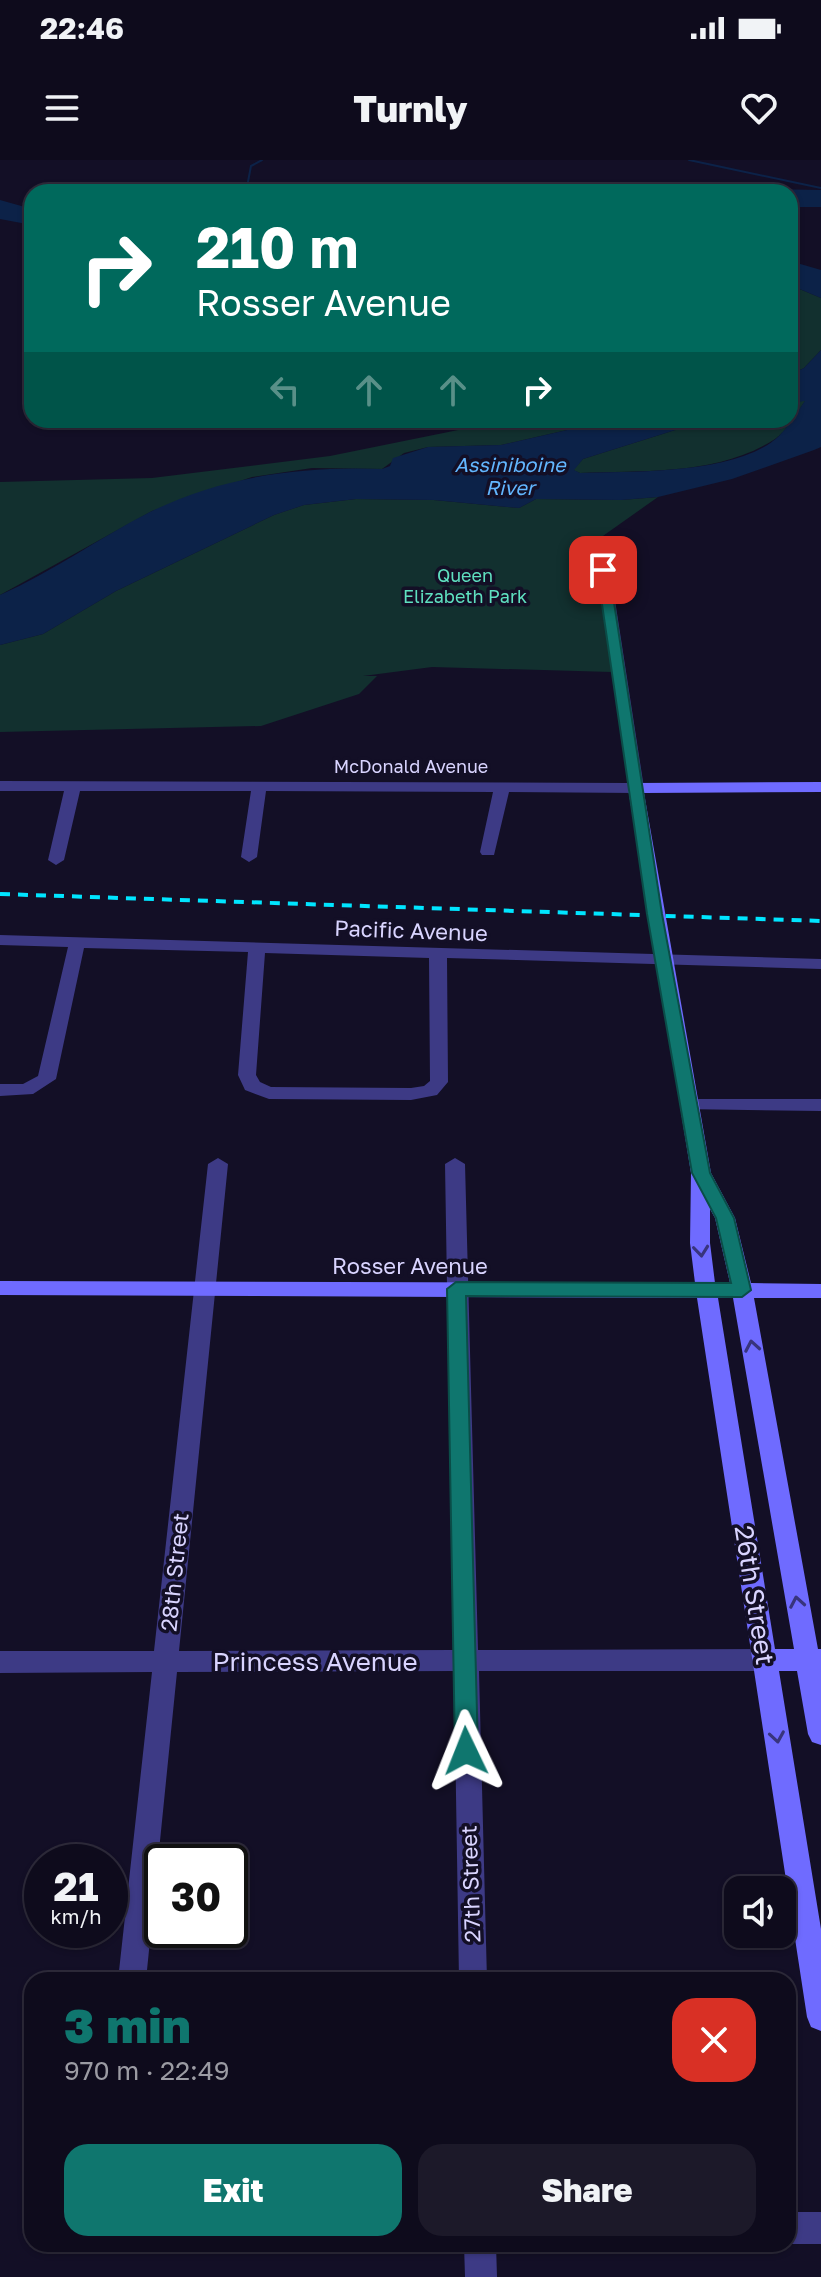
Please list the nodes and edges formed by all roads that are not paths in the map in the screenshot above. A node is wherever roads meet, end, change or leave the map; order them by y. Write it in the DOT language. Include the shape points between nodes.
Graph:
graph roads {
  1 [pos="600,542"];
  2 [pos="0,786"];
  3 [pos="73,786"];
  4 [pos="259,786"];
  5 [pos="502,787"];
  6 [pos="821,787"];
  7 [pos="636,788"];
  8 [pos="488,852"];
  9 [pos="249,857"];
  10 [pos="56,860"];
  11 [pos="0,940"];
  12 [pos="77,943"];
  13 [pos="257,947"];
  14 [pos="438,953"];
  15 [pos="663,958"];
  16 [pos="821,964"];
  17 [pos="0,1090"];
  18 [pos="689,1105"];
  19 [pos="821,1105"];
  20 [pos="218,1164"];
  21 [pos="455,1164"];
  22 [pos="701,1173"];
  23 [pos="0,1288"];
  24 [pos="204,1289"];
  25 [pos="456,1289"];
  26 [pos="706,1290"];
  27 [pos="742,1290"];
  28 [pos="821,1291"];
  29 [pos="765,1660"];
  30 [pos="814,1660"];
  31 [pos="164,1661"];
  32 [pos="463,1661"];
  33 [pos="0,1662"];
  34 [pos="821,1734"];
  35 [pos="133,1972"];
  36 [pos="473,1972"];
  37 [pos="821,2017"];
  38 [pos="796,2228"];
  39 [pos="821,2228"];
  40 [pos="480,2252"];
  41 [pos="481,2277"];
  1 -- 7 [label="street"];
  2 -- 3 [label="street, McDonald Avenue"];
  3 -- 4 [label="street, McDonald Avenue"];
  3 -- 10 [label="street"];
  4 -- 5 [label="street, McDonald Avenue"];
  4 -- 9 [label="street"];
  5 -- 7 [label="street, McDonald Avenue"];
  5 -- 8 [label="street"];
  6 -- 7 [label="street, McDonald Avenue"];
  7 -- 15 [label="street, 26th Street"];
  11 -- 12 [label="street, Pacific Avenue"];
  12 -- 13 [label="street, Pacific Avenue"];
  12 -- 17 [label="street" via="47,1079 26,1090"];
  13 -- 14 [label="street, Pacific Avenue"];
  13 -- 14 [label="street" via="247,1075 252,1086 269,1093 430,1091 439,1082"];
  14 -- 15 [label="street, Pacific Avenue"];
  15 -- 16 [label="street, Pacific Avenue"];
  15 -- 18 [label="street, 26th Street"];
  18 -- 19 [label="street"];
  18 -- 22 [label="street, 26th Street"];
  20 -- 24 [label="street, 28th Street"];
  21 -- 25 [label="street, 27th Street"];
  22 -- 26 [label="street, 26th Street, one-way"];
  22 -- 27 [label="street, 26th Street" via="725,1218"];
  23 -- 24 [label="street, Rosser Avenue"];
  24 -- 25 [label="street, Rosser Avenue"];
  24 -- 31 [label="street, 28th Street"];
  25 -- 26 [label="street, Rosser Avenue"];
  25 -- 32 [label="street, 27th Street"];
  26 -- 27 [label="street, Rosser Avenue"];
  26 -- 29 [label="street, 26th Street"];
  27 -- 28 [label="street, Rosser Avenue"];
  30 -- 27 [label="street, 26th Street, one-way"];
  29 -- 30 [label="street, Princess Avenue"];
  29 -- 32 [label="street, Princess Avenue"];
  29 -- 37 [label="street, 26th Street, one-way"];
  30 -- 34 [label="street, 26th Street"];
  31 -- 32 [label="street, Princess Avenue"];
  31 -- 33 [label="street, Princess Avenue"];
  31 -- 35 [label="street, 28th Street"];
  32 -- 36 [label="street, 27th Street"];
  38 -- 39 [label="street"];
  40 -- 41 [label="street"];
}
